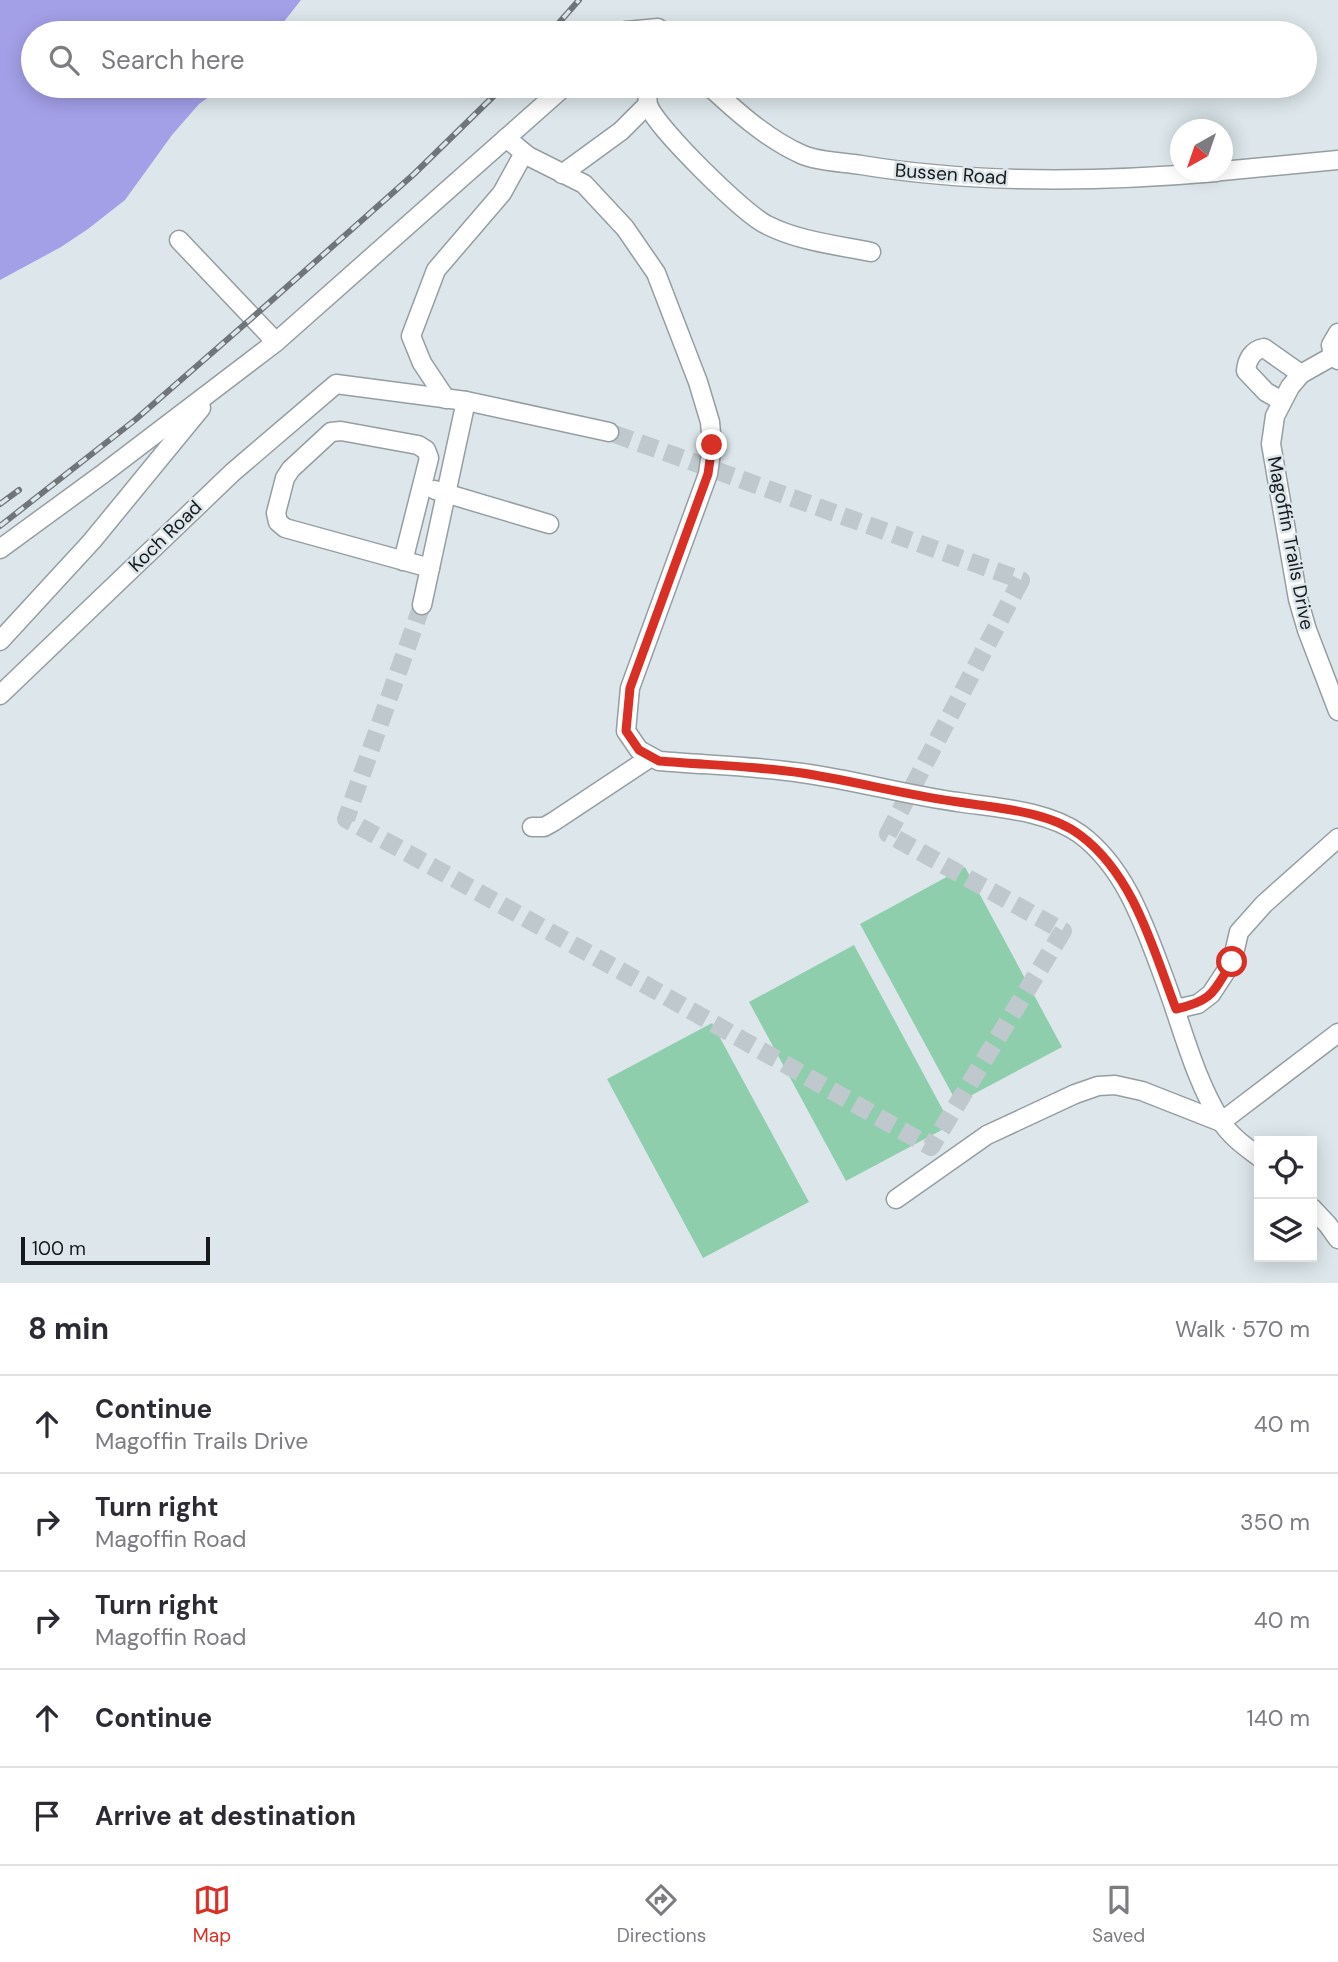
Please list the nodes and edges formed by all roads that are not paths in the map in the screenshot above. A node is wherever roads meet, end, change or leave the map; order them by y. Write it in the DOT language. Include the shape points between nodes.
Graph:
graph roads {
  1 [pos="551,98"];
  2 [pos="648,98"];
  3 [pos="722,98"];
  4 [pos="647,105"];
  5 [pos="506,138"];
  6 [pos="524,153"];
  7 [pos="1338,160"];
  8 [pos="1233,170"];
  9 [pos="562,174"];
  10 [pos="1170,176"];
  11 [pos="179,240"];
  12 [pos="871,253"];
  13 [pos="1338,333"];
  14 [pos="276,342"];
  15 [pos="1336,358"];
  16 [pos="1301,374"];
  17 [pos="220,385"];
  18 [pos="446,399"];
  19 [pos="466,401"];
  20 [pos="1282,401"];
  21 [pos="609,432"];
  22 [pos="421,487"];
  23 [pos="447,492"];
  24 [pos="549,524"];
  25 [pos="0,549"];
  26 [pos="403,561"];
  27 [pos="430,568"];
  28 [pos="422,605"];
  29 [pos="0,641"];
  30 [pos="0,695"];
  31 [pos="1338,710"];
  32 [pos="651,757"];
  33 [pos="532,827"];
  34 [pos="1338,838"];
  35 [pos="1176,1009"];
  36 [pos="1338,1033"];
  37 [pos="1222,1122"];
  38 [pos="1254,1153"];
  39 [pos="896,1199"];
  40 [pos="1317,1213"];
  41 [pos="1338,1239"];
  1 -- 5 [label="street"];
  2 -- 4 [label="street"];
  3 -- 10 [label="street, Bussen Road" via="746,120 804,156 892,170 1004,179"];
  4 -- 9 [label="street" via="621,131"];
  4 -- 12 [label="street" via="729,197 765,225"];
  5 -- 6 [label="street"];
  5 -- 14 [label="street"];
  6 -- 9 [label="street"];
  6 -- 18 [label="street" via="502,193 436,270 411,336"];
  7 -- 8 [label="street"];
  9 -- 32 [label="street" via="584,184 625,228 656,273 710,422 708,474 630,688 626,731 639,750"];
  11 -- 14 [label="street"];
  13 -- 15 [label="street, Magoffin Trails Drive" via="1331,345"];
  14 -- 17 [label="street"];
  15 -- 16 [label="street, Magoffin Trails Drive"];
  16 -- 20 [label="street, Magoffin Trails Drive"];
  16 -- 20 [label="street" via="1264,348 1252,354 1247,371 1266,392"];
  17 -- 25 [label="street"];
  17 -- 29 [label="street" via="92,541"];
  18 -- 19 [label="street"];
  18 -- 30 [label="street, Koch Road" via="336,384 233,472"];
  19 -- 21 [label="street"];
  19 -- 23 [label="street"];
  20 -- 31 [label="street, Magoffin Trails Drive" via="1271,444 1287,540 1307,630"];
  22 -- 23 [label="street"];
  22 -- 26 [label="street"];
  22 -- 26 [label="street" via="429,458 418,445 331,432 291,469 276,513 285,528"];
  23 -- 24 [label="street"];
  23 -- 27 [label="street"];
  26 -- 27 [label="street"];
  27 -- 28 [label="street"];
  32 -- 33 [label="street" via="553,822"];
  32 -- 35 [label="street" via="801,773 1015,809 1079,833 1118,875 1142,919"];
  34 -- 35 [label="street" via="1264,904 1240,932 1232,962 1212,994 1198,1004"];
  35 -- 37 [label="street" via="1197,1073"];
  36 -- 37 [label="street"];
  37 -- 38 [label="street"];
  37 -- 39 [label="street" via="1142,1091 1115,1085 1098,1087 987,1135"];
  40 -- 41 [label="street"];
}
